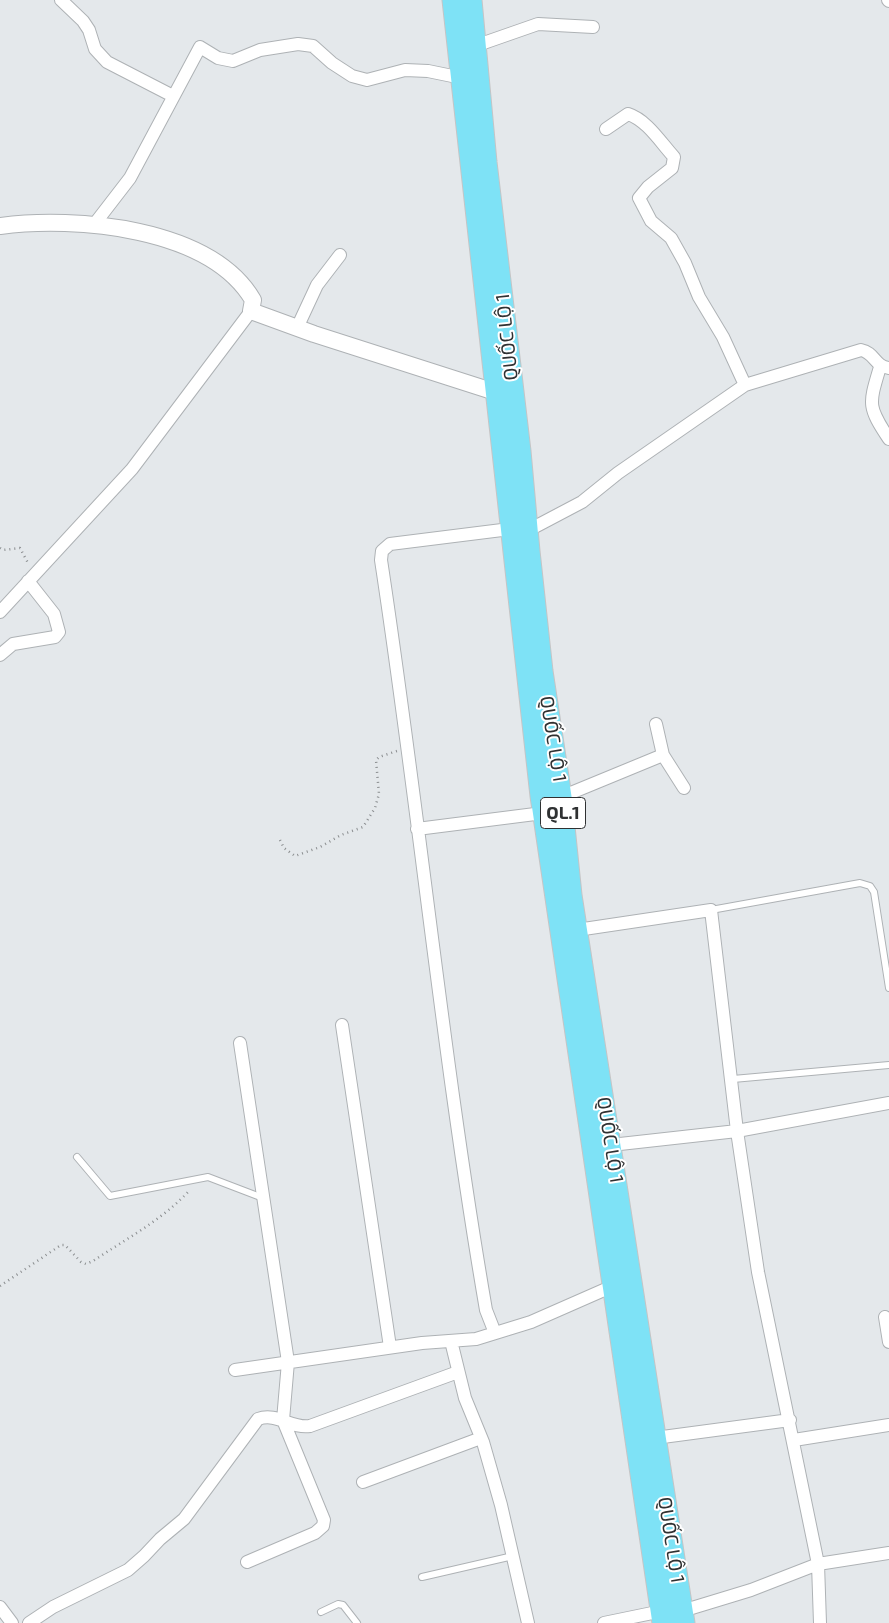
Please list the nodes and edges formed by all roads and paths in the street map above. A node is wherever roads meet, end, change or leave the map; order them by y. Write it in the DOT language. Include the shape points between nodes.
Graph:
graph roads {
  1 [pos="61,0"];
  2 [pos="453,0"];
  3 [pos="471,0"];
  4 [pos="592,27"];
  5 [pos="475,46"];
  6 [pos="462,78"];
  7 [pos="173,96"];
  8 [pos="606,129"];
  9 [pos="0,226"];
  10 [pos="92,226"];
  11 [pos="340,255"];
  12 [pos="251,311"];
  13 [pos="297,328"];
  14 [pos="884,367"];
  15 [pos="745,385"];
  16 [pos="496,392"];
  17 [pos="889,439"];
  18 [pos="519,530"];
  19 [pos="0,548"];
  20 [pos="40,568"];
  21 [pos="28,581"];
  22 [pos="0,612"];
  23 [pos="0,655"];
  24 [pos="656,724"];
  25 [pos="407,748"];
  26 [pos="663,755"];
  27 [pos="684,788"];
  28 [pos="562,798"];
  29 [pos="543,814"];
  30 [pos="417,829"];
  31 [pos="280,840"];
  32 [pos="711,910"];
  33 [pos="577,930"];
  34 [pos="889,988"];
  35 [pos="342,1025"];
  36 [pos="240,1043"];
  37 [pos="889,1065"];
  38 [pos="733,1079"];
  39 [pos="889,1103"];
  40 [pos="738,1131"];
  41 [pos="611,1145"];
  42 [pos="78,1157"];
  43 [pos="200,1178"];
  44 [pos="263,1198"];
  45 [pos="0,1286"];
  46 [pos="613,1286"];
  47 [pos="885,1317"];
  48 [pos="495,1333"];
  49 [pos="451,1341"];
  50 [pos="889,1342"];
  51 [pos="390,1347"];
  52 [pos="288,1362"];
  53 [pos="235,1370"];
  54 [pos="458,1372"];
  55 [pos="283,1420"];
  56 [pos="790,1420"];
  57 [pos="889,1426"];
  58 [pos="481,1438"];
  59 [pos="654,1438"];
  60 [pos="794,1440"];
  61 [pos="363,1482"];
  62 [pos="661,1537"];
  63 [pos="889,1553"];
  64 [pos="513,1556"];
  65 [pos="247,1562"];
  66 [pos="818,1564"];
  67 [pos="422,1578"];
  68 [pos="0,1607"];
  69 [pos="320,1612"];
  70 [pos="673,1617"];
  71 [pos="12,1623"];
  72 [pos="30,1623"];
  73 [pos="357,1623"];
  74 [pos="528,1623"];
  75 [pos="604,1623"];
  76 [pos="820,1623"];
  1 -- 7 [label="street" via="83,21 95,49 107,62"];
  2 -- 6 [label="highway, QUỐC LỘ 1 / QL.1"];
  3 -- 5 [label="highway, QUỐC LỘ 1 / QL.1"];
  4 -- 5 [label="street" via="538,24"];
  5 -- 18 [label="highway, QUỐC LỘ 1 / QL.1" via="520,451"];
  6 -- 7 [label="street" via="404,70 367,80 352,76 313,46 298,44 260,50 233,60 218,58 200,47"];
  6 -- 16 [label="highway, QUỐC LỘ 1 / QL.1"];
  7 -- 10 [label="street" via="130,178"];
  8 -- 15 [label="street" via="628,114 634,116 674,157 672,168 648,187 639,202 651,221 671,238"];
  9 -- 10 [label="street" via="30,223"];
  10 -- 12 [label="street" via="143,233 177,242 198,253 231,273 253,300"];
  11 -- 13 [label="street" via="317,286"];
  12 -- 13 [label="street"];
  12 -- 20 [label="street" via="132,469"];
  13 -- 16 [label="street"];
  14 -- 15 [label="street" via="861,350"];
  14 -- 17 [label="street" via="872,393 872,410"];
  15 -- 18 [label="street" via="618,473 582,502"];
  16 -- 18 [label="highway, QUỐC LỘ 1 / QL.1"];
  18 -- 25 [label="street" via="390,544 382,550"];
  18 -- 28 [label="highway, QUỐC LỘ 1 / QL.1"];
  18 -- 29 [label="highway, QUỐC LỘ 1 / QL.1"];
  19 -- 20 [label="path" via="20,548 29,565"];
  20 -- 21 [label="street"];
  21 -- 22 [label="street"];
  21 -- 23 [label="street" via="54,614 59,632 55,637 14,644"];
  24 -- 26 [label="street"];
  25 -- 30 [label="street"];
  25 -- 31 [label="path" via="376,760 379,794 375,808 363,827 295,856 284,848"];
  26 -- 27 [label="street"];
  26 -- 28 [label="street"];
  28 -- 33 [label="highway, QUỐC LỘ 1 / QL.1"];
  29 -- 30 [label="street"];
  29 -- 46 [label="highway, QUỐC LỘ 1 / QL.1"];
  30 -- 48 [label="street" via="426,876 451,1092 486,1310"];
  32 -- 33 [label="street"];
  32 -- 34 [label="lane" via="860,883 870,886 874,892"];
  32 -- 38 [label="street"];
  33 -- 41 [label="highway, QUỐC LỘ 1 / QL.1"];
  35 -- 51 [label="street"];
  36 -- 44 [label="street"];
  37 -- 38 [label="lane"];
  38 -- 40 [label="street"];
  39 -- 40 [label="street"];
  40 -- 41 [label="street"];
  40 -- 56 [label="street" via="758,1272"];
  41 -- 59 [label="highway, QUỐC LỘ 1 / QL.1"];
  42 -- 43 [label="lane" via="110,1196"];
  43 -- 44 [label="lane" via="208,1177"];
  43 -- 45 [label="path" via="176,1204 93,1261 81,1262 65,1245"];
  44 -- 52 [label="street"];
  46 -- 48 [label="street" via="531,1322"];
  46 -- 62 [label="highway, QUỐC LỘ 1 / QL.1"];
  47 -- 50 [label="street"];
  48 -- 49 [label="street" via="476,1339"];
  49 -- 51 [label="street"];
  49 -- 54 [label="street"];
  51 -- 52 [label="street"];
  52 -- 53 [label="street"];
  52 -- 55 [label="street"];
  54 -- 55 [label="street" via="310,1426 301,1428"];
  54 -- 58 [label="street"];
  55 -- 65 [label="street" via="324,1520 323,1526 315,1533"];
  55 -- 72 [label="street" via="266,1416 253,1424 184,1519 128,1570 53,1607"];
  56 -- 59 [label="street"];
  56 -- 60 [label="street"];
  57 -- 60 [label="street"];
  58 -- 61 [label="street"];
  58 -- 64 [label="street"];
  59 -- 62 [label="highway, QUỐC LỘ 1 / QL.1"];
  60 -- 66 [label="street"];
  62 -- 70 [label="highway, QUỐC LỘ 1 / QL.1"];
  63 -- 66 [label="street"];
  64 -- 67 [label="lane"];
  64 -- 74 [label="street"];
  66 -- 70 [label="street"];
  66 -- 76 [label="street"];
  68 -- 71 [label="street"];
  69 -- 73 [label="lane" via="338,1604"];
  70 -- 75 [label="street"];
}
